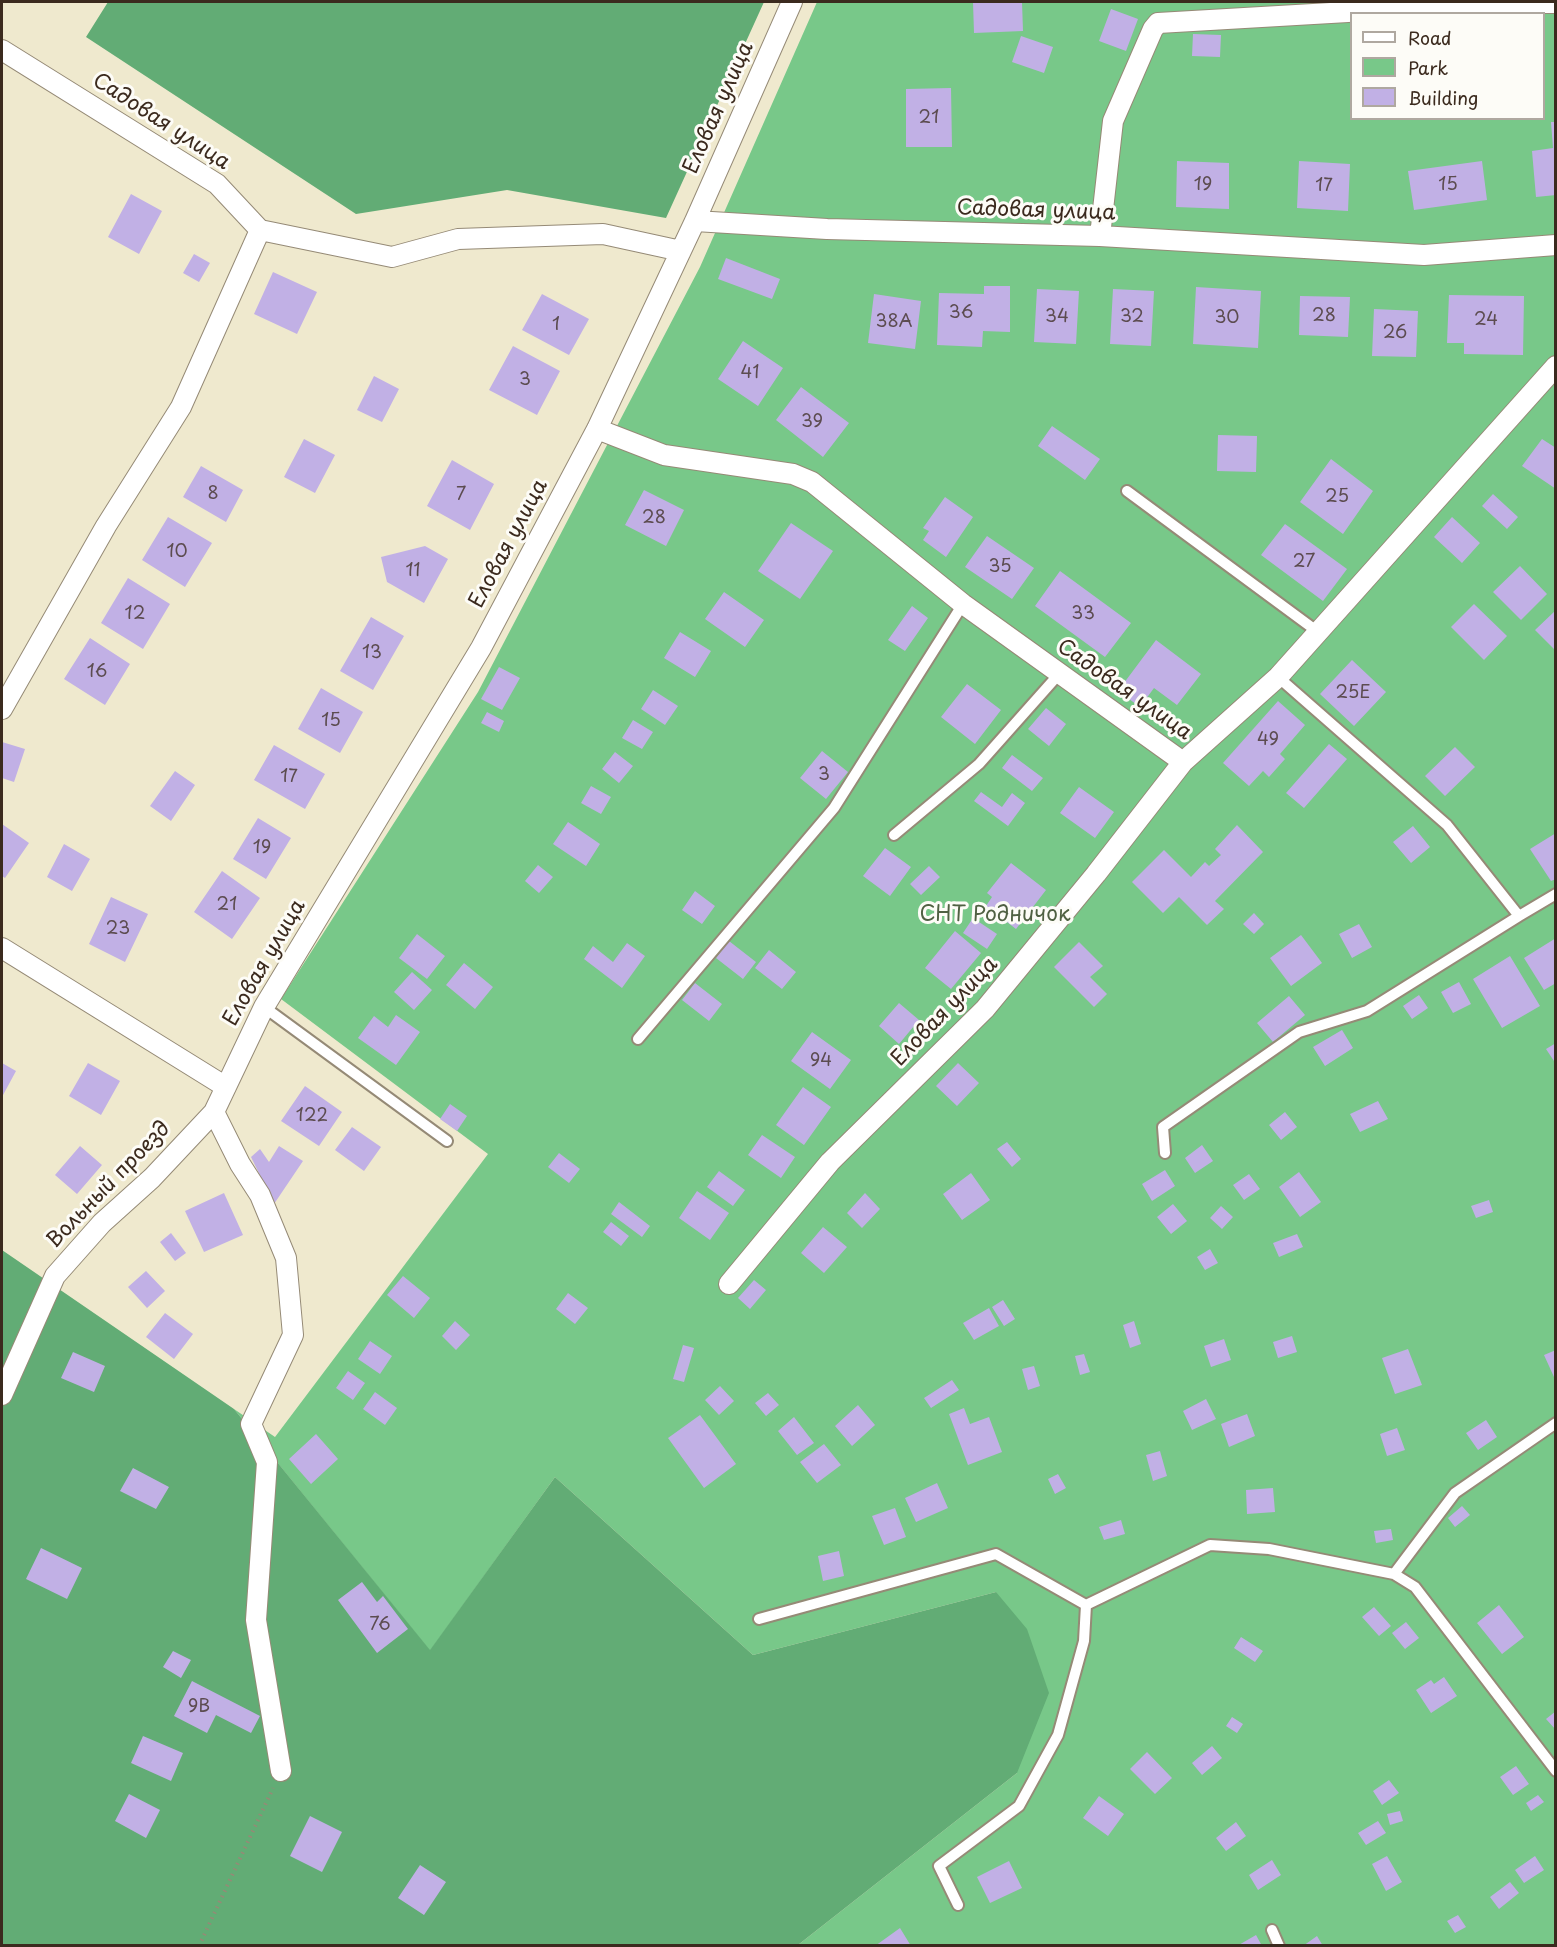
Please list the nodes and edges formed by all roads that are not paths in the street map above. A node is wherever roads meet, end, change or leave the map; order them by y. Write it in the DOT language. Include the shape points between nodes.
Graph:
graph roads {
  1 [pos="792,2"];
  2 [pos="1556,3"];
  3 [pos="1350,12"];
  4 [pos="1351,12"];
  5 [pos="2,50"];
  6 [pos="695,221"];
  7 [pos="260,230"];
  8 [pos="1100,236"];
  9 [pos="1556,245"];
  10 [pos="681,251"];
  11 [pos="1556,366"];
  12 [pos="597,429"];
  13 [pos="1127,491"];
  14 [pos="963,604"];
  15 [pos="1318,632"];
  16 [pos="1059,674"];
  17 [pos="1278,677"];
  18 [pos="2,708"];
  19 [pos="1183,762"];
  20 [pos="894,835"];
  21 [pos="1556,894"];
  22 [pos="1519,916"];
  23 [pos="2,948"];
  24 [pos="264,1007"];
  25 [pos="638,1039"];
  26 [pos="226,1087"];
  27 [pos="214,1112"];
  28 [pos="447,1141"];
  29 [pos="1165,1153"];
  30 [pos="729,1284"];
  31 [pos="2,1395"];
  32 [pos="1556,1423"];
  33 [pos="1394,1574"];
  34 [pos="1086,1605"];
  35 [pos="759,1619"];
  36 [pos="281,1771"];
  37 [pos="1556,1771"];
  38 [pos="958,1905"];
  39 [pos="1272,1930"];
  40 [pos="1279,1946"];
  1 -- 6 [label="street, Еловая улица"];
  2 -- 4 [label="street"];
  3 -- 8 [label="street" via="1158,23 1113,121"];
  5 -- 7 [label="street, Садовая улица" via="217,184"];
  6 -- 8 [label="street, Садовая улица" via="827,230"];
  6 -- 10 [label="street, Еловая улица"];
  7 -- 10 [label="street" via="392,256 458,239 603,234"];
  7 -- 18 [label="street" via="181,407 106,526"];
  8 -- 9 [label="street, Садовая улица" via="1424,255"];
  10 -- 12 [label="street, Еловая улица"];
  11 -- 15 [label="street, Садовая улица"];
  12 -- 14 [label="street, Садовая улица" via="664,455 793,474 812,482"];
  12 -- 24 [label="street, Еловая улица" via="481,648"];
  13 -- 15 [label="lane"];
  14 -- 16 [label="street, Садовая улица"];
  14 -- 25 [label="lane" via="834,808"];
  15 -- 17 [label="street, Садовая улица"];
  16 -- 19 [label="street, Садовая улица"];
  16 -- 20 [label="lane" via="979,764"];
  17 -- 19 [label="street, Садовая улица"];
  17 -- 22 [label="lane" via="1447,825"];
  19 -- 30 [label="street, Еловая улица" via="985,1010 830,1162"];
  21 -- 22 [label="lane"];
  22 -- 29 [label="lane" via="1367,1011 1299,1032 1163,1127"];
  23 -- 26 [label="street"];
  24 -- 26 [label="street, Еловая улица"];
  24 -- 28 [label="lane"];
  26 -- 27 [label="street, Еловая улица"];
  27 -- 31 [label="street, Вольный проезд" via="152,1178 102,1223 55,1276"];
  27 -- 36 [label="street" via="260,1195 287,1269 293,1335 251,1424 267,1462 256,1620"];
  32 -- 33 [label="lane" via="1455,1493"];
  33 -- 34 [label="lane" via="1269,1549 1210,1545"];
  33 -- 37 [label="lane" via="1415,1587"];
  34 -- 35 [label="lane" via="996,1554"];
  34 -- 38 [label="lane" via="1084,1641 1058,1735 1019,1806 939,1866"];
  39 -- 40 [label="lane"];
}
